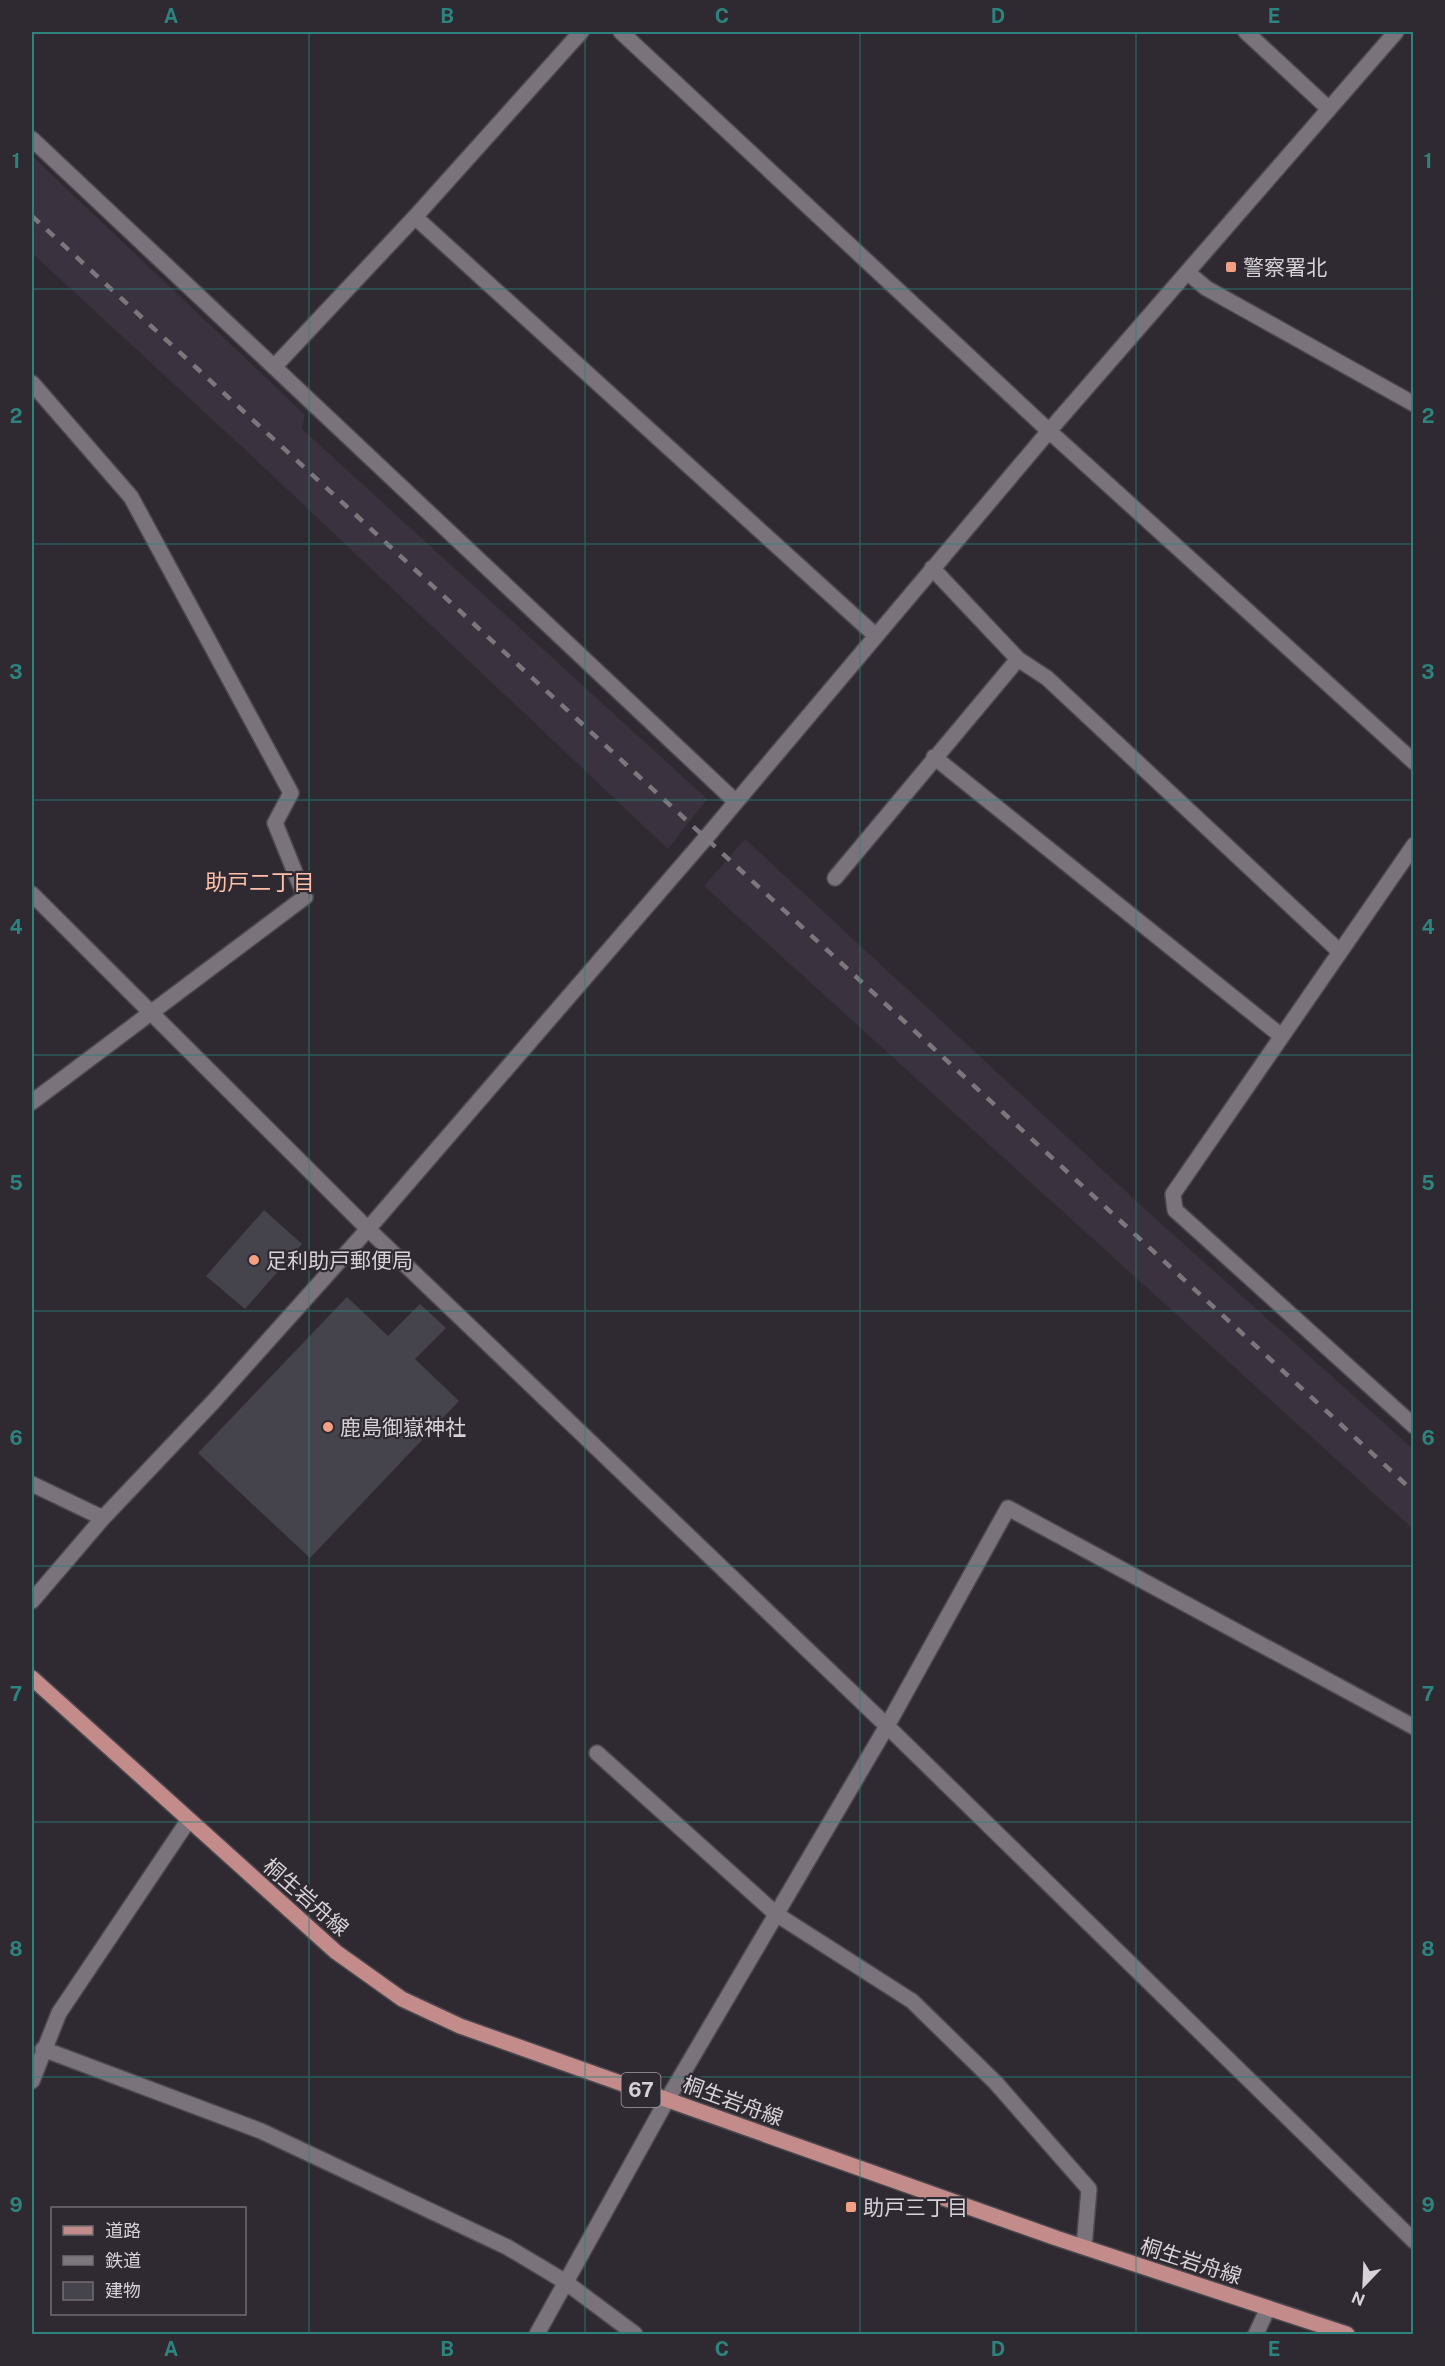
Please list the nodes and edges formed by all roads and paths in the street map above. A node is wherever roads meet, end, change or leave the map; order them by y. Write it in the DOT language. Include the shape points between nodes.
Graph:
graph roads {
  1 [pos="581,32"];
  2 [pos="621,32"];
  3 [pos="1246,32"];
  4 [pos="1396,32"];
  5 [pos="1329,109"];
  6 [pos="32,140"];
  7 [pos="415,217"];
  8 [pos="1187,272"];
  9 [pos="274,367"];
  10 [pos="32,383"];
  11 [pos="1413,404"];
  12 [pos="1048,431"];
  13 [pos="932,568"];
  14 [pos="875,635"];
  15 [pos="1018,659"];
  16 [pos="934,757"];
  17 [pos="1413,762"];
  18 [pos="736,802"];
  19 [pos="1413,845"];
  20 [pos="835,878"];
  21 [pos="32,894"];
  22 [pos="1339,951"];
  23 [pos="150,1013"];
  24 [pos="1280,1035"];
  25 [pos="32,1102"];
  26 [pos="368,1229"];
  27 [pos="1413,1426"];
  28 [pos="32,1484"];
  29 [pos="103,1518"];
  30 [pos="32,1601"];
  31 [pos="32,1678"];
  32 [pos="887,1726"];
  33 [pos="1413,1726"];
  34 [pos="597,1753"];
  35 [pos="188,1821"];
  36 [pos="776,1914"];
  37 [pos="43,2049"];
  38 [pos="33,2074"];
  39 [pos="667,2100"];
  40 [pos="1413,2241"];
  41 [pos="1084,2247"];
  42 [pos="564,2282"];
  43 [pos="1268,2308"];
  44 [pos="537,2334"];
  45 [pos="635,2334"];
  46 [pos="1256,2334"];
  47 [pos="1347,2334"];
  1 -- 7 [label="street"];
  2 -- 12 [label="street"];
  3 -- 5 [label="street"];
  4 -- 5 [label="street"];
  5 -- 8 [label="street"];
  6 -- 9 [label="street"];
  7 -- 9 [label="street"];
  7 -- 14 [label="street"];
  8 -- 11 [label="street" via="1206,288"];
  8 -- 12 [label="street"];
  9 -- 18 [label="street"];
  10 -- 23 [label="street" via="131,497 291,793 275,823 305,897"];
  12 -- 13 [label="street"];
  12 -- 17 [label="street"];
  13 -- 14 [label="street"];
  13 -- 15 [label="street"];
  14 -- 18 [label="street"];
  15 -- 16 [label="street"];
  15 -- 22 [label="street" via="1047,678"];
  16 -- 20 [label="street"];
  16 -- 24 [label="street"];
  18 -- 26 [label="street"];
  19 -- 22 [label="street"];
  21 -- 23 [label="street"];
  22 -- 24 [label="street"];
  23 -- 25 [label="street"];
  23 -- 26 [label="street"];
  24 -- 27 [label="street" via="1173,1194 1175,1210"];
  26 -- 29 [label="street"];
  26 -- 32 [label="street"];
  28 -- 29 [label="street"];
  29 -- 30 [label="street"];
  31 -- 35 [label="main road, 桐生岩舟線 / 67"];
  32 -- 33 [label="street" via="1008,1508"];
  32 -- 36 [label="street"];
  32 -- 40 [label="street"];
  34 -- 36 [label="street"];
  35 -- 37 [label="street" via="59,2013"];
  35 -- 39 [label="main road, 桐生岩舟線 / 67" via="336,1952 402,1999 460,2026"];
  36 -- 39 [label="street"];
  36 -- 41 [label="street" via="912,2001 996,2083 1089,2189"];
  37 -- 38 [label="street"];
  37 -- 42 [label="street" via="261,2131 507,2247"];
  39 -- 41 [label="main road, 桐生岩舟線 / 67"];
  39 -- 42 [label="street"];
  41 -- 43 [label="main road, 桐生岩舟線 / 67"];
  42 -- 44 [label="street"];
  42 -- 45 [label="street"];
  43 -- 46 [label="street"];
  43 -- 47 [label="main road, 桐生岩舟線 / 67"];
}
